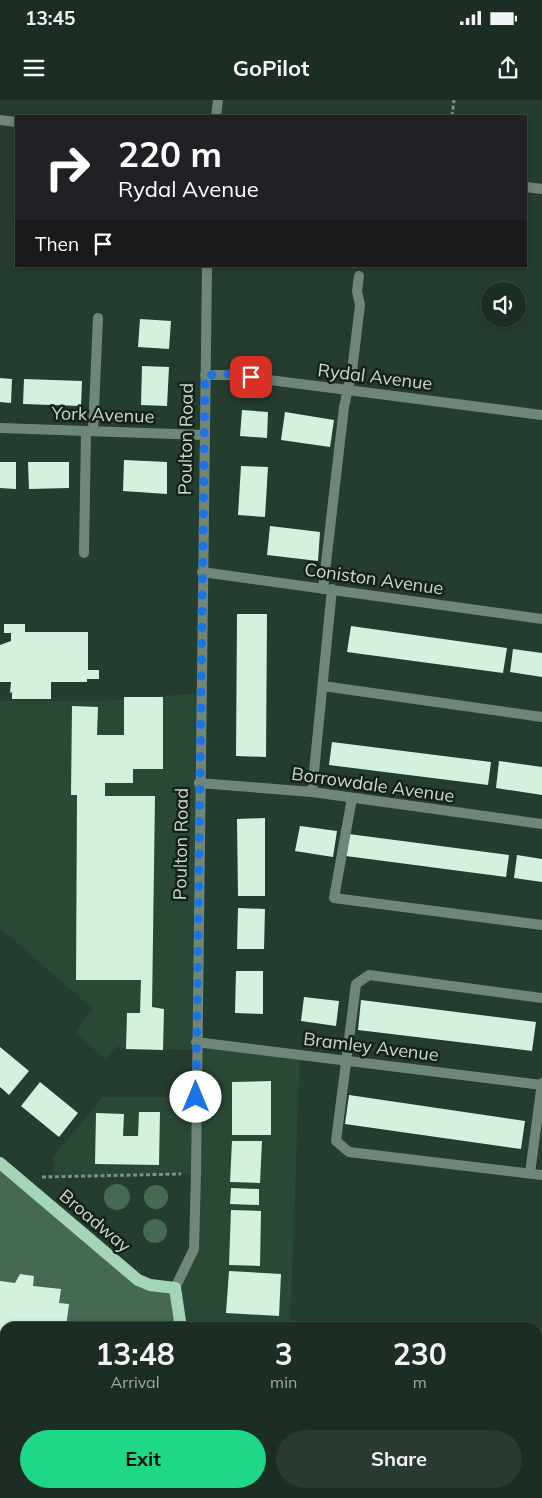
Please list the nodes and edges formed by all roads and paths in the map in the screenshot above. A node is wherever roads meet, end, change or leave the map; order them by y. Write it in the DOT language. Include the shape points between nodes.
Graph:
graph roads {
  1 [pos="218,100"];
  2 [pos="454,100"];
  3 [pos="216,115"];
  4 [pos="452,115"];
  5 [pos="0,120"];
  6 [pos="15,122"];
  7 [pos="527,188"];
  8 [pos="542,190"];
  9 [pos="207,267"];
  10 [pos="359,276"];
  11 [pos="98,318"];
  12 [pos="205,375"];
  13 [pos="347,390"];
  14 [pos="542,415"];
  15 [pos="0,428"];
  16 [pos="90,431"];
  17 [pos="204,435"];
  18 [pos="84,553"];
  19 [pos="202,572"];
  20 [pos="328,589"];
  21 [pos="542,619"];
  22 [pos="323,686"];
  23 [pos="542,718"];
  24 [pos="199,783"];
  25 [pos="312,792"];
  26 [pos="352,798"];
  27 [pos="542,824"];
  28 [pos="542,925"];
  29 [pos="542,998"];
  30 [pos="196,1042"];
  31 [pos="346,1061"];
  32 [pos="542,1084"];
  33 [pos="0,1164"];
  34 [pos="530,1173"];
  35 [pos="196,1174"];
  36 [pos="542,1175"];
  37 [pos="19,1179"];
  38 [pos="175,1288"];
  39 [pos="180,1322"];
  1 -- 3 [label="street"];
  2 -- 4 [label="path"];
  5 -- 6 [label="street"];
  7 -- 8 [label="street"];
  9 -- 12 [label="street, Poulton Road"];
  10 -- 13 [label="street" via="357,291 360,305"];
  11 -- 16 [label="street"];
  12 -- 13 [label="street, Rydal Avenue" via="231,374"];
  12 -- 17 [label="street, Poulton Road"];
  13 -- 14 [label="street, Rydal Avenue"];
  13 -- 20 [label="street"];
  15 -- 16 [label="street, York Avenue"];
  16 -- 17 [label="street, York Avenue"];
  16 -- 18 [label="street"];
  17 -- 19 [label="street, Poulton Road"];
  19 -- 20 [label="street, Coniston Avenue"];
  19 -- 24 [label="street, Poulton Road"];
  20 -- 21 [label="street, Coniston Avenue"];
  20 -- 22 [label="street"];
  22 -- 23 [label="street"];
  22 -- 25 [label="street"];
  24 -- 25 [label="street, Borrowdale Avenue"];
  24 -- 30 [label="street, Poulton Road"];
  25 -- 26 [label="street, Borrowdale Avenue"];
  26 -- 27 [label="street, Borrowdale Avenue"];
  26 -- 28 [label="street" via="334,898"];
  29 -- 31 [label="street" via="369,975 356,984"];
  30 -- 31 [label="street, Bramley Avenue"];
  30 -- 35 [label="street, Poulton Road"];
  31 -- 32 [label="street, Bramley Avenue"];
  31 -- 34 [label="street" via="336,1141 349,1152"];
  32 -- 34 [label="street"];
  33 -- 37 [label="main road, Broadway"];
  34 -- 36 [label="street"];
  35 -- 37 [label="path" via="54,1175"];
  35 -- 38 [label="street, Poulton Road" via="194,1250"];
  37 -- 38 [label="main road, Broadway" via="138,1280"];
  38 -- 39 [label="main road"];
}
